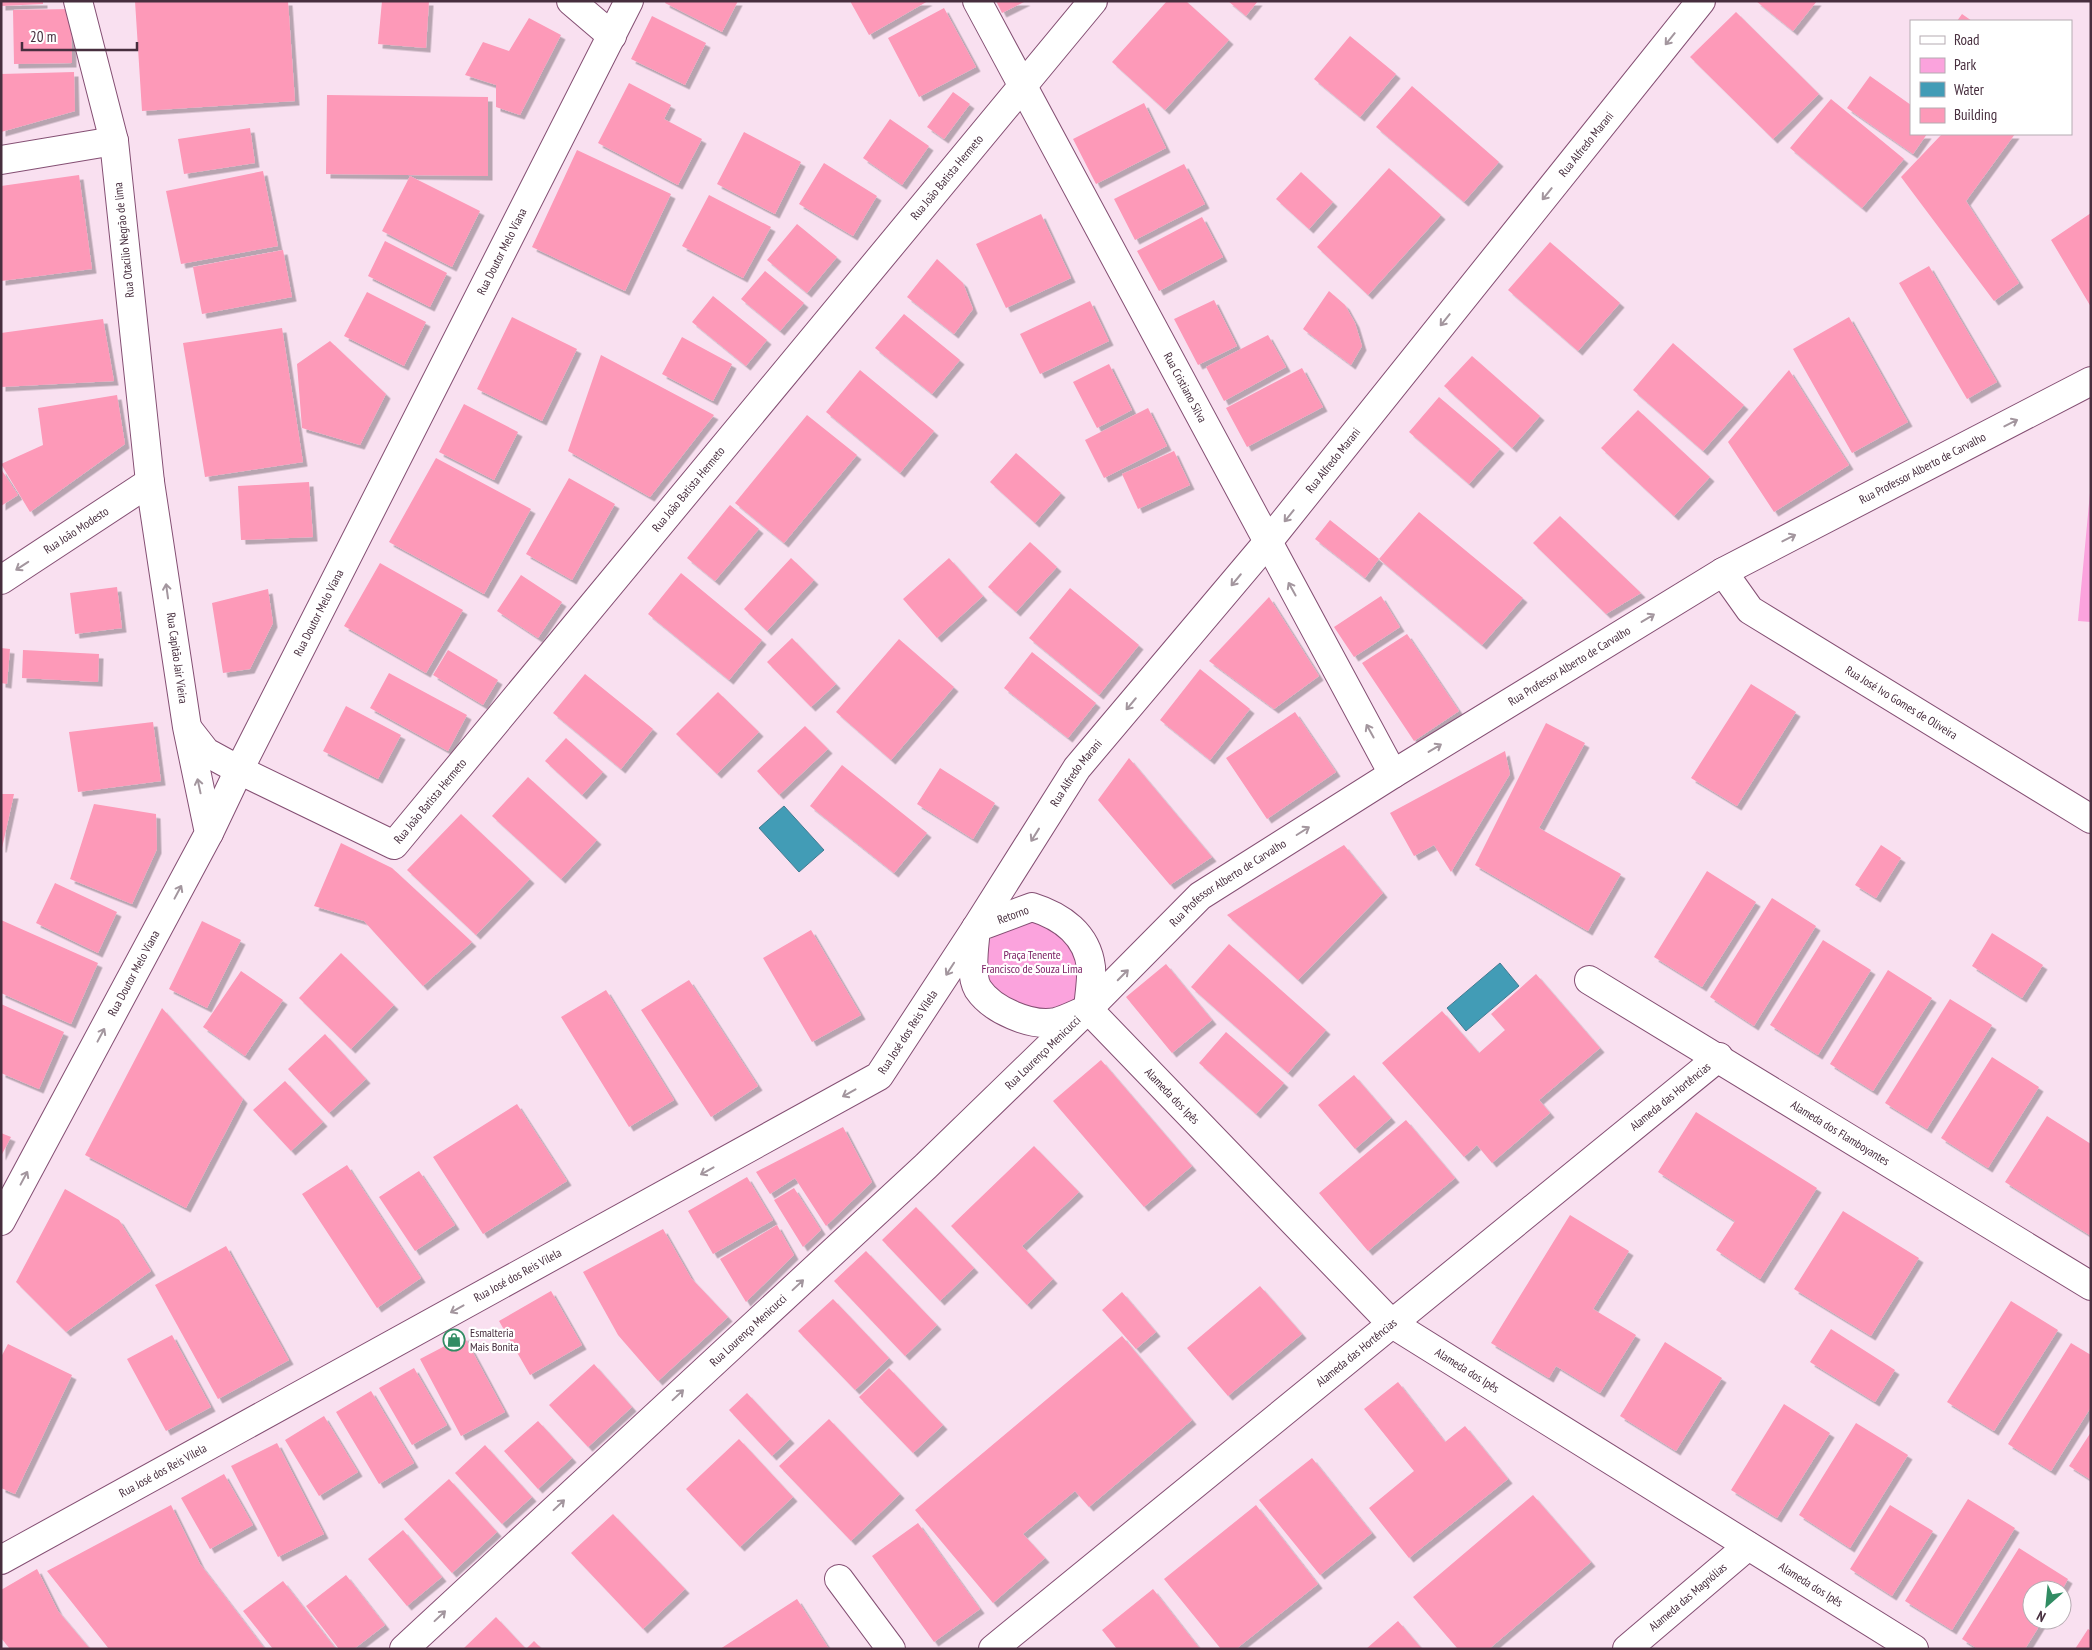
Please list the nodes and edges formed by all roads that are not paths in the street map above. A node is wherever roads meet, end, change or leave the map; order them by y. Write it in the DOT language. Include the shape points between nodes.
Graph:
graph roads {
  1 [pos="78,1"];
  2 [pos="572,1"];
  3 [pos="629,1"];
  4 [pos="977,1"];
  5 [pos="1093,1"];
  6 [pos="1701,1"];
  7 [pos="612,36"];
  8 [pos="1023,85"];
  9 [pos="114,141"];
  10 [pos="1,160"];
  11 [pos="2091,381"];
  12 [pos="150,482"];
  13 [pos="1267,543"];
  14 [pos="1723,572"];
  15 [pos="1,580"];
  16 [pos="187,727"];
  17 [pos="239,770"];
  18 [pos="1393,774"];
  19 [pos="2091,819"];
  20 [pos="209,833"];
  21 [pos="976,928"];
  22 [pos="1589,980"];
  23 [pos="1088,1010"];
  24 [pos="1719,1057"];
  25 [pos="1,1221"];
  26 [pos="2091,1286"];
  27 [pos="1391,1323"];
  28 [pos="1748,1546"];
  29 [pos="1,1560"];
  30 [pos="838,1578"];
  31 [pos="404,1649"];
  32 [pos="891,1649"];
  33 [pos="993,1649"];
  34 [pos="1627,1649"];
  35 [pos="1914,1649"];
  1 -- 9 [label="street, Rua Otacílio Negrão de lima"];
  2 -- 7 [label="street"];
  3 -- 7 [label="street, Rua Doutor Melo Viana"];
  4 -- 8 [label="street, Rua Cristiano Silva"];
  5 -- 8 [label="street, Rua João Batista Hermeto"];
  6 -- 13 [label="street, Rua Alfredo Marani, one-way"];
  7 -- 17 [label="street, Rua Doutor Melo Viana"];
  8 -- 13 [label="street, Rua Cristiano Silva"];
  8 -- 17 [label="street, Rua João Batista Hermeto" via="394,845"];
  9 -- 10 [label="street"];
  9 -- 12 [label="street, Rua Otacílio Negrão de lima"];
  14 -- 11 [label="street, Rua Professor Alberto de Carvalho, one-way"];
  12 -- 15 [label="street, Rua João Modesto, one-way"];
  16 -- 12 [label="street, Rua Capitão Jair Vieira, one-way"];
  18 -- 13 [label="street, Rua Cristiano Silva, one-way"];
  13 -- 21 [label="street, Rua Alfredo Marani, one-way" via="1077,768"];
  18 -- 14 [label="street, Rua Professor Alberto de Carvalho, one-way"];
  14 -- 19 [label="street, Rua José Ivo Gomes de Oliveira" via="1750,610"];
  16 -- 17 [label="street" via="206,752"];
  20 -- 16 [label="street, Rua Capitão Jair Vieira, one-way"];
  17 -- 20 [label="street, Rua Doutor Melo Viana"];
  23 -- 18 [label="street, Rua Professor Alberto de Carvalho, one-way" via="1200,896"];
  25 -- 20 [label="street, Rua Doutor Melo Viana, one-way"];
  21 -- 23 [label="street" via="973,966 978,989 1003,1011 1031,1022 1055,1022"];
  21 -- 23 [label="street, Retorno" via="1032,907 1052,913 1080,935 1091,966"];
  21 -- 29 [label="street, Rua José dos Reis Vilela, one-way" via="879,1076"];
  22 -- 24 [label="street, Alameda dos Flamboyantes"];
  23 -- 27 [label="street, Alameda dos Ipês"];
  31 -- 23 [label="street, Rua Lourenço Menicucci, one-way" via="926,1166"];
  24 -- 26 [label="street, Alameda dos Flamboyantes"];
  24 -- 27 [label="street, Alameda das Hortências"];
  27 -- 28 [label="street, Alameda dos Ipês"];
  27 -- 33 [label="street, Alameda das Hortências"];
  28 -- 34 [label="street, Alameda das Magnólias"];
  28 -- 35 [label="street, Alameda dos Ipês"];
  30 -- 32 [label="street"];
}
